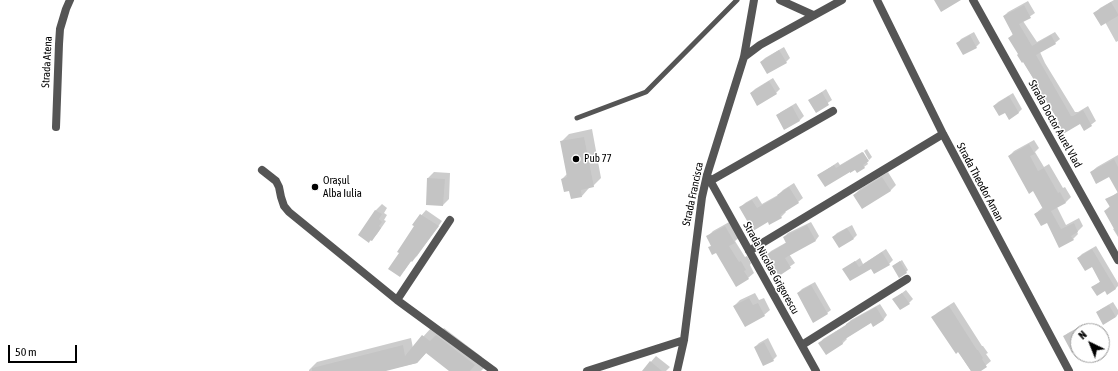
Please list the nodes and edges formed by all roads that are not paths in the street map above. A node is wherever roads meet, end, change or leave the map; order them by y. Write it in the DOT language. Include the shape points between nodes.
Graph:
graph roads {
  1 [pos="70,0"];
  2 [pos="738,0"];
  3 [pos="754,0"];
  4 [pos="780,0"];
  5 [pos="842,0"];
  6 [pos="877,0"];
  7 [pos="973,0"];
  8 [pos="813,15"];
  9 [pos="744,57"];
  10 [pos="833,111"];
  11 [pos="578,118"];
  12 [pos="56,127"];
  13 [pos="943,134"];
  14 [pos="262,170"];
  15 [pos="708,178"];
  16 [pos="450,220"];
  17 [pos="749,251"];
  18 [pos="1118,260"];
  19 [pos="907,279"];
  20 [pos="397,300"];
  21 [pos="684,340"];
  22 [pos="802,345"];
  23 [pos="679,368"];
  24 [pos="494,371"];
  25 [pos="586,371"];
  26 [pos="816,371"];
  27 [pos="1069,371"];
  1 -- 12 [label="street, Strada Atena" via="60,29"];
  2 -- 11 [label="lane" via="646,92"];
  3 -- 9 [label="street, Strada Francisca"];
  4 -- 8 [label="street"];
  5 -- 8 [label="street"];
  6 -- 13 [label="street, Strada Theodor Aman"];
  7 -- 18 [label="street, Strada Doctor Aurel Vlad"];
  8 -- 9 [label="street"];
  9 -- 15 [label="street, Strada Francisca"];
  10 -- 15 [label="street"];
  13 -- 17 [label="street"];
  13 -- 27 [label="street, Strada Theodor Aman"];
  14 -- 20 [label="street" via="276,181 284,206 289,212"];
  15 -- 17 [label="street, Strada Nicolae Grigorescu"];
  15 -- 21 [label="street, Strada Francisca" via="698,215"];
  16 -- 20 [label="street"];
  17 -- 22 [label="street, Strada Nicolae Grigorescu"];
  19 -- 22 [label="street"];
  20 -- 24 [label="street"];
  21 -- 23 [label="street, Strada Francisca"];
  21 -- 25 [label="street"];
  22 -- 26 [label="street, Strada Nicolae Grigorescu"];
}
